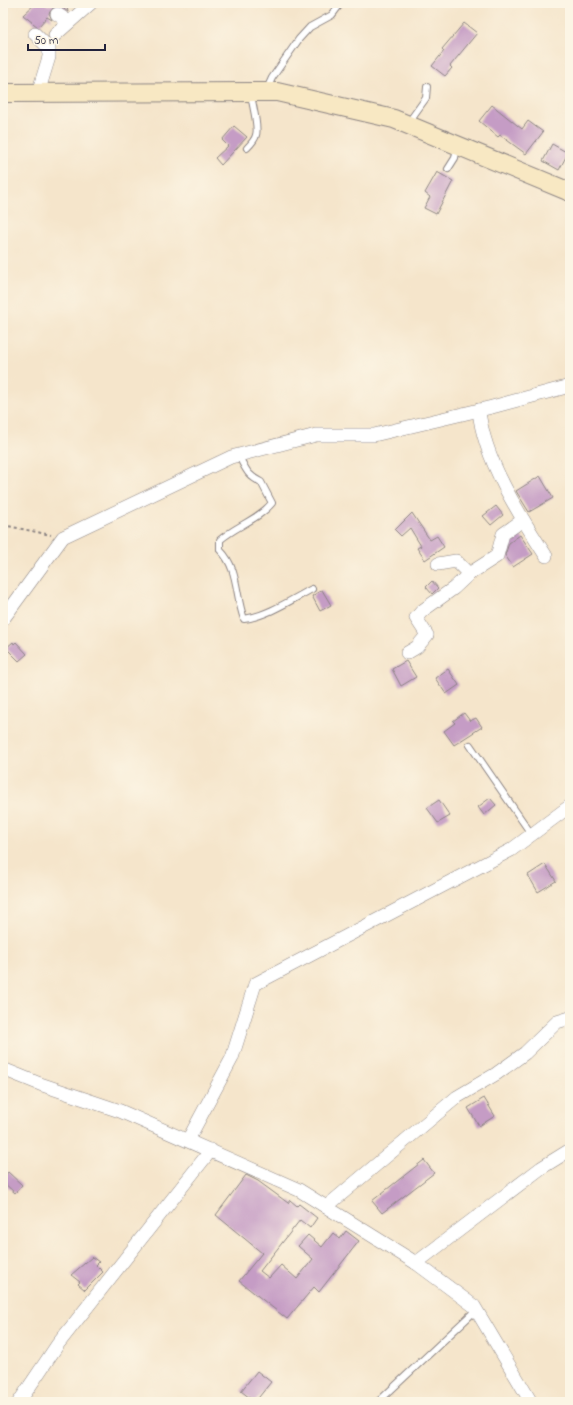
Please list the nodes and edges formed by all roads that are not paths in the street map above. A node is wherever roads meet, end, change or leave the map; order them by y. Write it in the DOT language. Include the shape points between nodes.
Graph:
graph roads {
  1 [pos="91,3"];
  2 [pos="341,3"];
  3 [pos="57,14"];
  4 [pos="69,22"];
  5 [pos="35,34"];
  6 [pos="49,48"];
  7 [pos="427,86"];
  8 [pos="258,92"];
  9 [pos="3,93"];
  10 [pos="38,93"];
  11 [pos="407,124"];
  12 [pos="457,145"];
  13 [pos="247,148"];
  14 [pos="448,169"];
  15 [pos="570,192"];
  16 [pos="570,386"];
  17 [pos="479,410"];
  18 [pos="238,455"];
  19 [pos="523,520"];
  20 [pos="546,556"];
  21 [pos="438,564"];
  22 [pos="469,574"];
  23 [pos="312,589"];
  24 [pos="3,619"];
  25 [pos="407,653"];
  26 [pos="470,745"];
  27 [pos="570,806"];
  28 [pos="532,835"];
  29 [pos="570,1018"];
  30 [pos="3,1069"];
  31 [pos="188,1140"];
  32 [pos="211,1150"];
  33 [pos="570,1150"];
  34 [pos="326,1207"];
  35 [pos="416,1263"];
  36 [pos="477,1309"];
  37 [pos="388,1391"];
  38 [pos="20,1402"];
  39 [pos="378,1402"];
  40 [pos="387,1402"];
  41 [pos="531,1402"];
  1 -- 4 [label="street"];
  2 -- 8 [label="lane" via="332,15 310,27 272,78"];
  3 -- 4 [label="street"];
  4 -- 6 [label="street" via="53,32 54,42"];
  5 -- 6 [label="street"];
  6 -- 10 [label="street" via="49,58"];
  7 -- 11 [label="lane" via="426,98"];
  8 -- 10 [label="street"];
  8 -- 11 [label="street" via="277,92 394,118"];
  8 -- 13 [label="lane" via="253,113 258,128 256,136"];
  9 -- 10 [label="street"];
  11 -- 12 [label="street"];
  12 -- 14 [label="lane" via="455,158"];
  12 -- 15 [label="street"];
  16 -- 17 [label="street"];
  17 -- 18 [label="street" via="374,435 316,435"];
  17 -- 19 [label="street" via="480,428 486,445"];
  18 -- 23 [label="lane" via="246,471 252,478 261,482 272,503 266,510 220,540 220,550 226,556 236,578 239,606 244,619 271,611"];
  18 -- 24 [label="street" via="63,537"];
  19 -- 20 [label="street"];
  19 -- 22 [label="street" via="503,534 497,556"];
  21 -- 22 [label="street" via="456,561"];
  22 -- 25 [label="street" via="422,610 416,618 427,636"];
  26 -- 28 [label="lane"];
  27 -- 28 [label="street"];
  28 -- 31 [label="street" via="511,850 255,984 232,1058"];
  29 -- 34 [label="street" via="557,1022 524,1053 496,1074 457,1097"];
  30 -- 31 [label="street" via="120,1111"];
  31 -- 32 [label="street"];
  32 -- 34 [label="street" via="299,1190"];
  32 -- 38 [label="street" via="63,1338"];
  33 -- 35 [label="street" via="541,1168"];
  34 -- 35 [label="street"];
  35 -- 36 [label="street"];
  36 -- 37 [label="lane"];
  36 -- 41 [label="street"];
  37 -- 39 [label="lane"];
  37 -- 40 [label="lane"];
}
